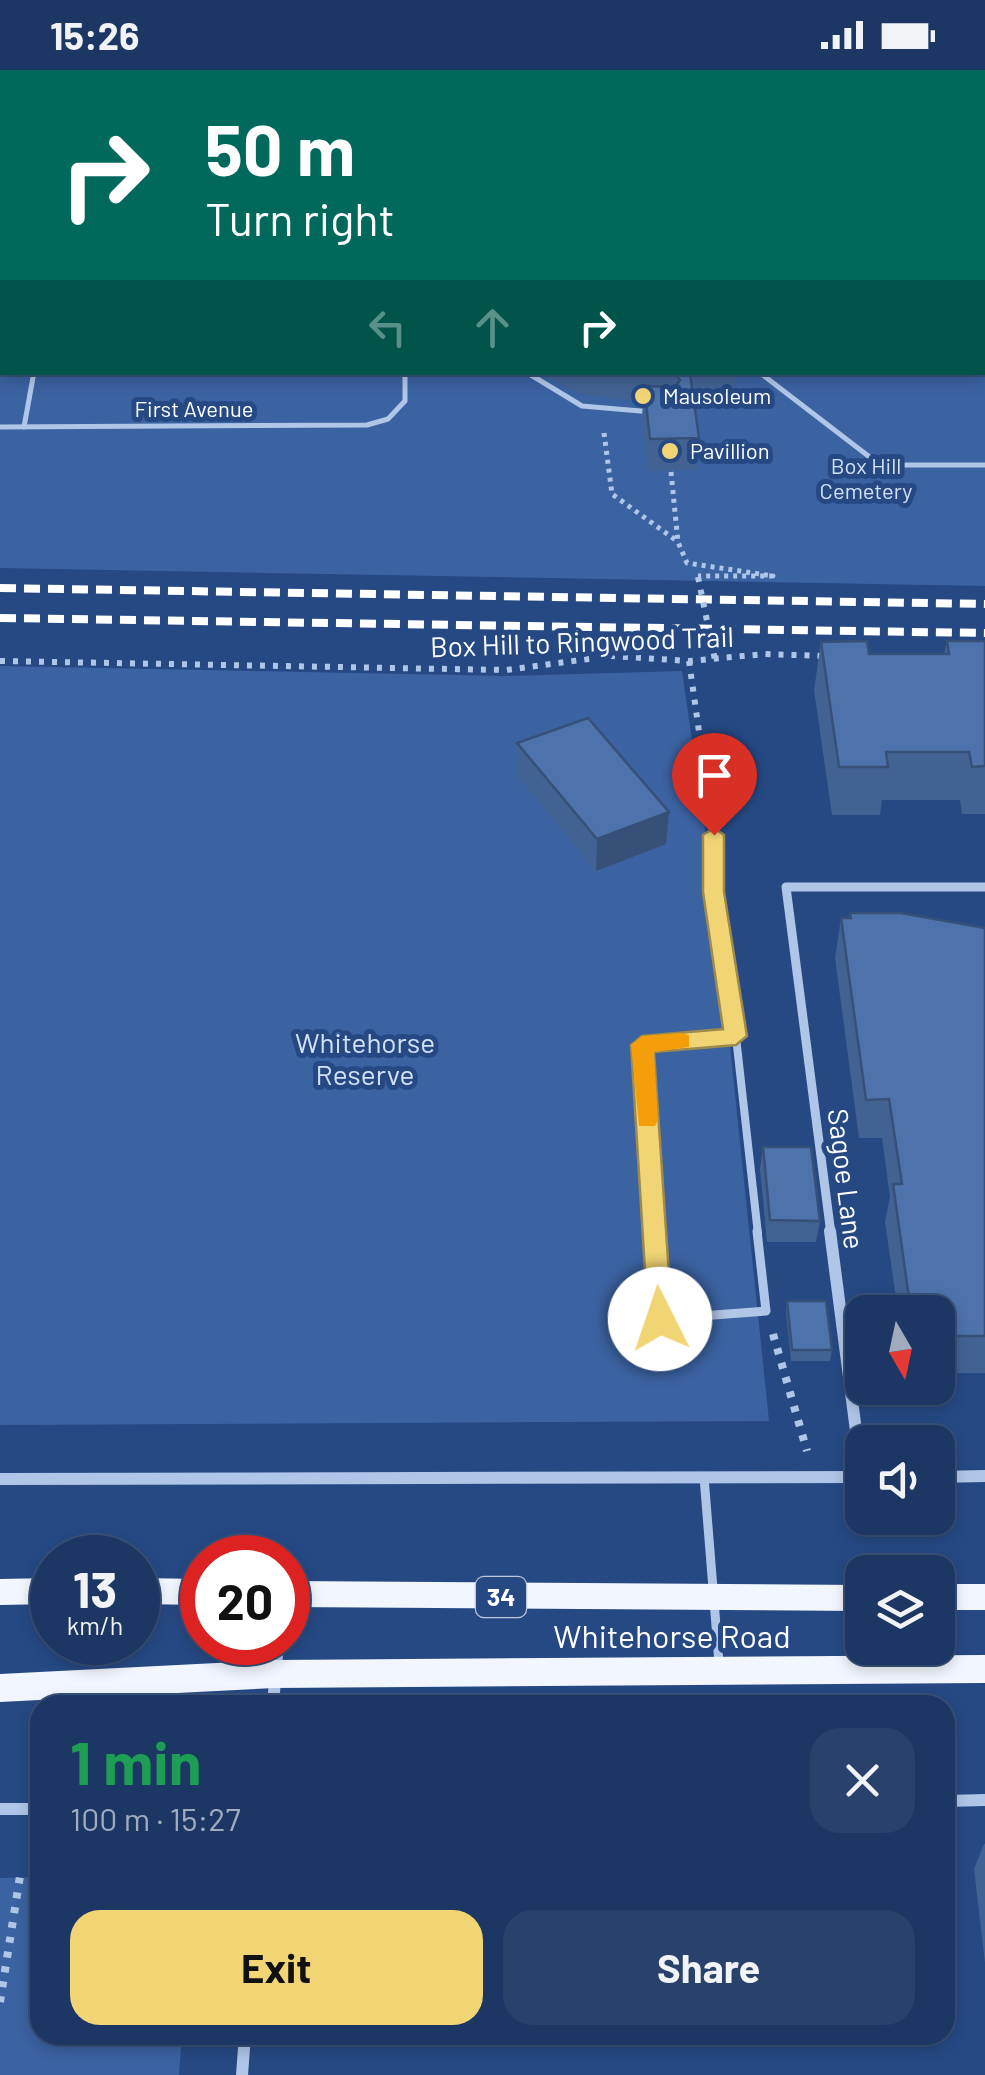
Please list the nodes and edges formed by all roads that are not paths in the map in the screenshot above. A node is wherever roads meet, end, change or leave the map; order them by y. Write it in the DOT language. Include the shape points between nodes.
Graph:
graph roads {
  1 [pos="33,375"];
  2 [pos="405,375"];
  3 [pos="531,375"];
  4 [pos="763,375"];
  5 [pos="654,412"];
  6 [pos="0,427"];
  7 [pos="24,427"];
  8 [pos="985,465"];
  9 [pos="714,835"];
  10 [pos="985,886"];
  11 [pos="736,1036"];
  12 [pos="855,1425"];
  13 [pos="985,1476"];
  14 [pos="704,1477"];
  15 [pos="845,1477"];
  16 [pos="955,1477"];
  17 [pos="0,1479"];
  18 [pos="0,1592"];
  19 [pos="30,1592"];
  20 [pos="310,1594"];
  21 [pos="955,1597"];
  22 [pos="985,1597"];
  23 [pos="714,1598"];
  24 [pos="845,1598"];
  25 [pos="276,1665"];
  26 [pos="985,1669"];
  27 [pos="720,1672"];
  28 [pos="0,1688"];
  29 [pos="274,1690"];
  30 [pos="985,1800"];
  31 [pos="955,1801"];
  32 [pos="0,1809"];
  33 [pos="30,1809"];
  34 [pos="244,2045"];
  35 [pos="242,2075"];
  1 -- 7 [label="lane"];
  2 -- 7 [label="lane, First Avenue" via="405,401 388,419 344,427"];
  3 -- 5 [label="lane" via="582,406"];
  4 -- 8 [label="lane" via="880,465"];
  6 -- 7 [label="lane, First Avenue"];
  9 -- 11 [label="lane" via="714,892"];
  10 -- 12 [label="street, Sagoe Lane" via="786,887"];
  11 -- 11 [label="lane" via="642,1045 660,1319 766,1311"];
  13 -- 16 [label="street"];
  14 -- 15 [label="street"];
  14 -- 17 [label="street"];
  14 -- 23 [label="lane"];
  18 -- 19 [label="main road"];
  20 -- 23 [label="main road, Whitehorse Road / 34"];
  21 -- 22 [label="main road"];
  23 -- 24 [label="main road, Whitehorse Road / 34"];
  23 -- 27 [label="lane"];
  25 -- 29 [label="street"];
  26 -- 27 [label="main road, Whitehorse Road"];
  27 -- 29 [label="main road, Whitehorse Road"];
  28 -- 29 [label="main road, Whitehorse Road"];
  30 -- 31 [label="street"];
  32 -- 33 [label="street"];
  34 -- 35 [label="street"];
}
